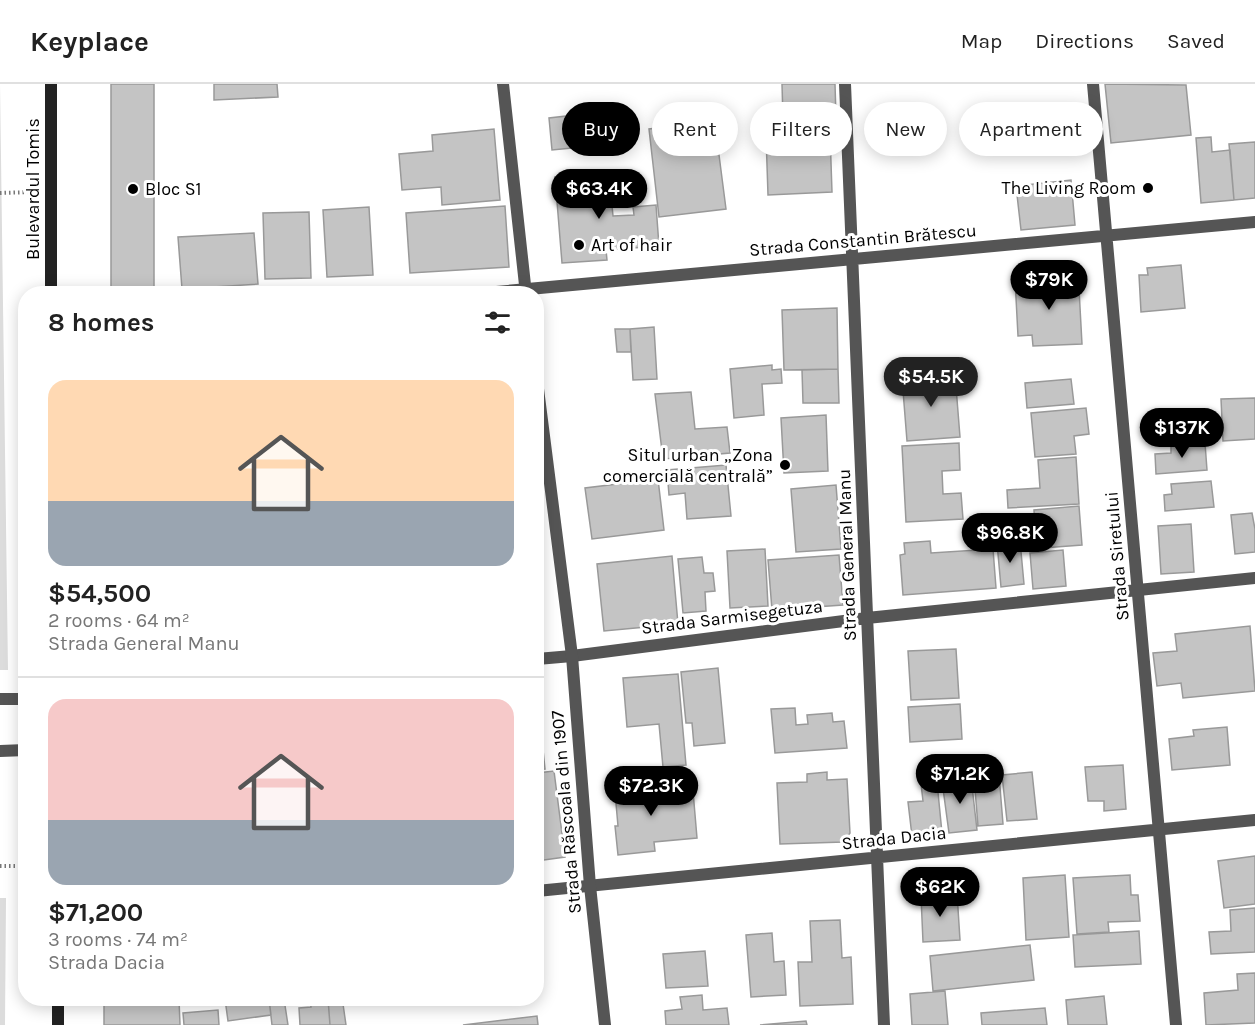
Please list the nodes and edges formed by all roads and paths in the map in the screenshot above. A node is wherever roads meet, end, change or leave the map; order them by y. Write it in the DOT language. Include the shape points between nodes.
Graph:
graph roads {
  1 [pos="51,84"];
  2 [pos="503,84"];
  3 [pos="845,84"];
  4 [pos="1093,84"];
  5 [pos="51,191"];
  6 [pos="0,193"];
  7 [pos="1255,222"];
  8 [pos="1106,235"];
  9 [pos="853,259"];
  10 [pos="51,286"];
  11 [pos="525,286"];
  12 [pos="544,290"];
  13 [pos="544,436"];
  14 [pos="1255,578"];
  15 [pos="1138,590"];
  16 [pos="867,618"];
  17 [pos="572,656"];
  18 [pos="544,658"];
  19 [pos="0,699"];
  20 [pos="18,699"];
  21 [pos="18,750"];
  22 [pos="0,751"];
  23 [pos="1255,820"];
  24 [pos="1158,830"];
  25 [pos="878,857"];
  26 [pos="0,866"];
  27 [pos="18,866"];
  28 [pos="590,886"];
  29 [pos="544,890"];
  30 [pos="58,1006"];
  31 [pos="58,1025"];
  32 [pos="604,1025"];
  33 [pos="884,1025"];
  34 [pos="1176,1025"];
  1 -- 5 [label="main road, Bulevardul Tomis"];
  2 -- 11 [label="street"];
  3 -- 9 [label="street, Strada General Manu"];
  4 -- 8 [label="street, Strada Siretului"];
  5 -- 6 [label="path"];
  5 -- 10 [label="main road, Bulevardul Tomis"];
  7 -- 8 [label="street, Strada Constantin Brătescu"];
  8 -- 9 [label="street, Strada Constantin Brătescu"];
  8 -- 15 [label="street, Strada Siretului"];
  9 -- 12 [label="street, Strada Constantin Brătescu"];
  9 -- 16 [label="street, Strada General Manu"];
  13 -- 17 [label="street, Strada Răscoala din 1907"];
  14 -- 15 [label="street, Strada Sarmisegetuza"];
  15 -- 16 [label="street, Strada Sarmisegetuza"];
  15 -- 24 [label="street, Strada Siretului"];
  16 -- 17 [label="street, Strada Sarmisegetuza"];
  16 -- 25 [label="street, Strada General Manu"];
  17 -- 18 [label="street, Strada Sarmisegetuza"];
  17 -- 28 [label="street, Strada Răscoala din 1907"];
  19 -- 20 [label="street"];
  21 -- 22 [label="street"];
  23 -- 24 [label="street, Strada Dacia"];
  24 -- 25 [label="street, Strada Dacia"];
  24 -- 34 [label="street, Strada Siretului"];
  25 -- 28 [label="street, Strada Dacia"];
  25 -- 33 [label="street, Strada General Manu"];
  26 -- 27 [label="path"];
  28 -- 29 [label="street, Strada Dacia"];
  28 -- 32 [label="street, Strada Răscoala din 1907"];
  30 -- 31 [label="main road"];
}
